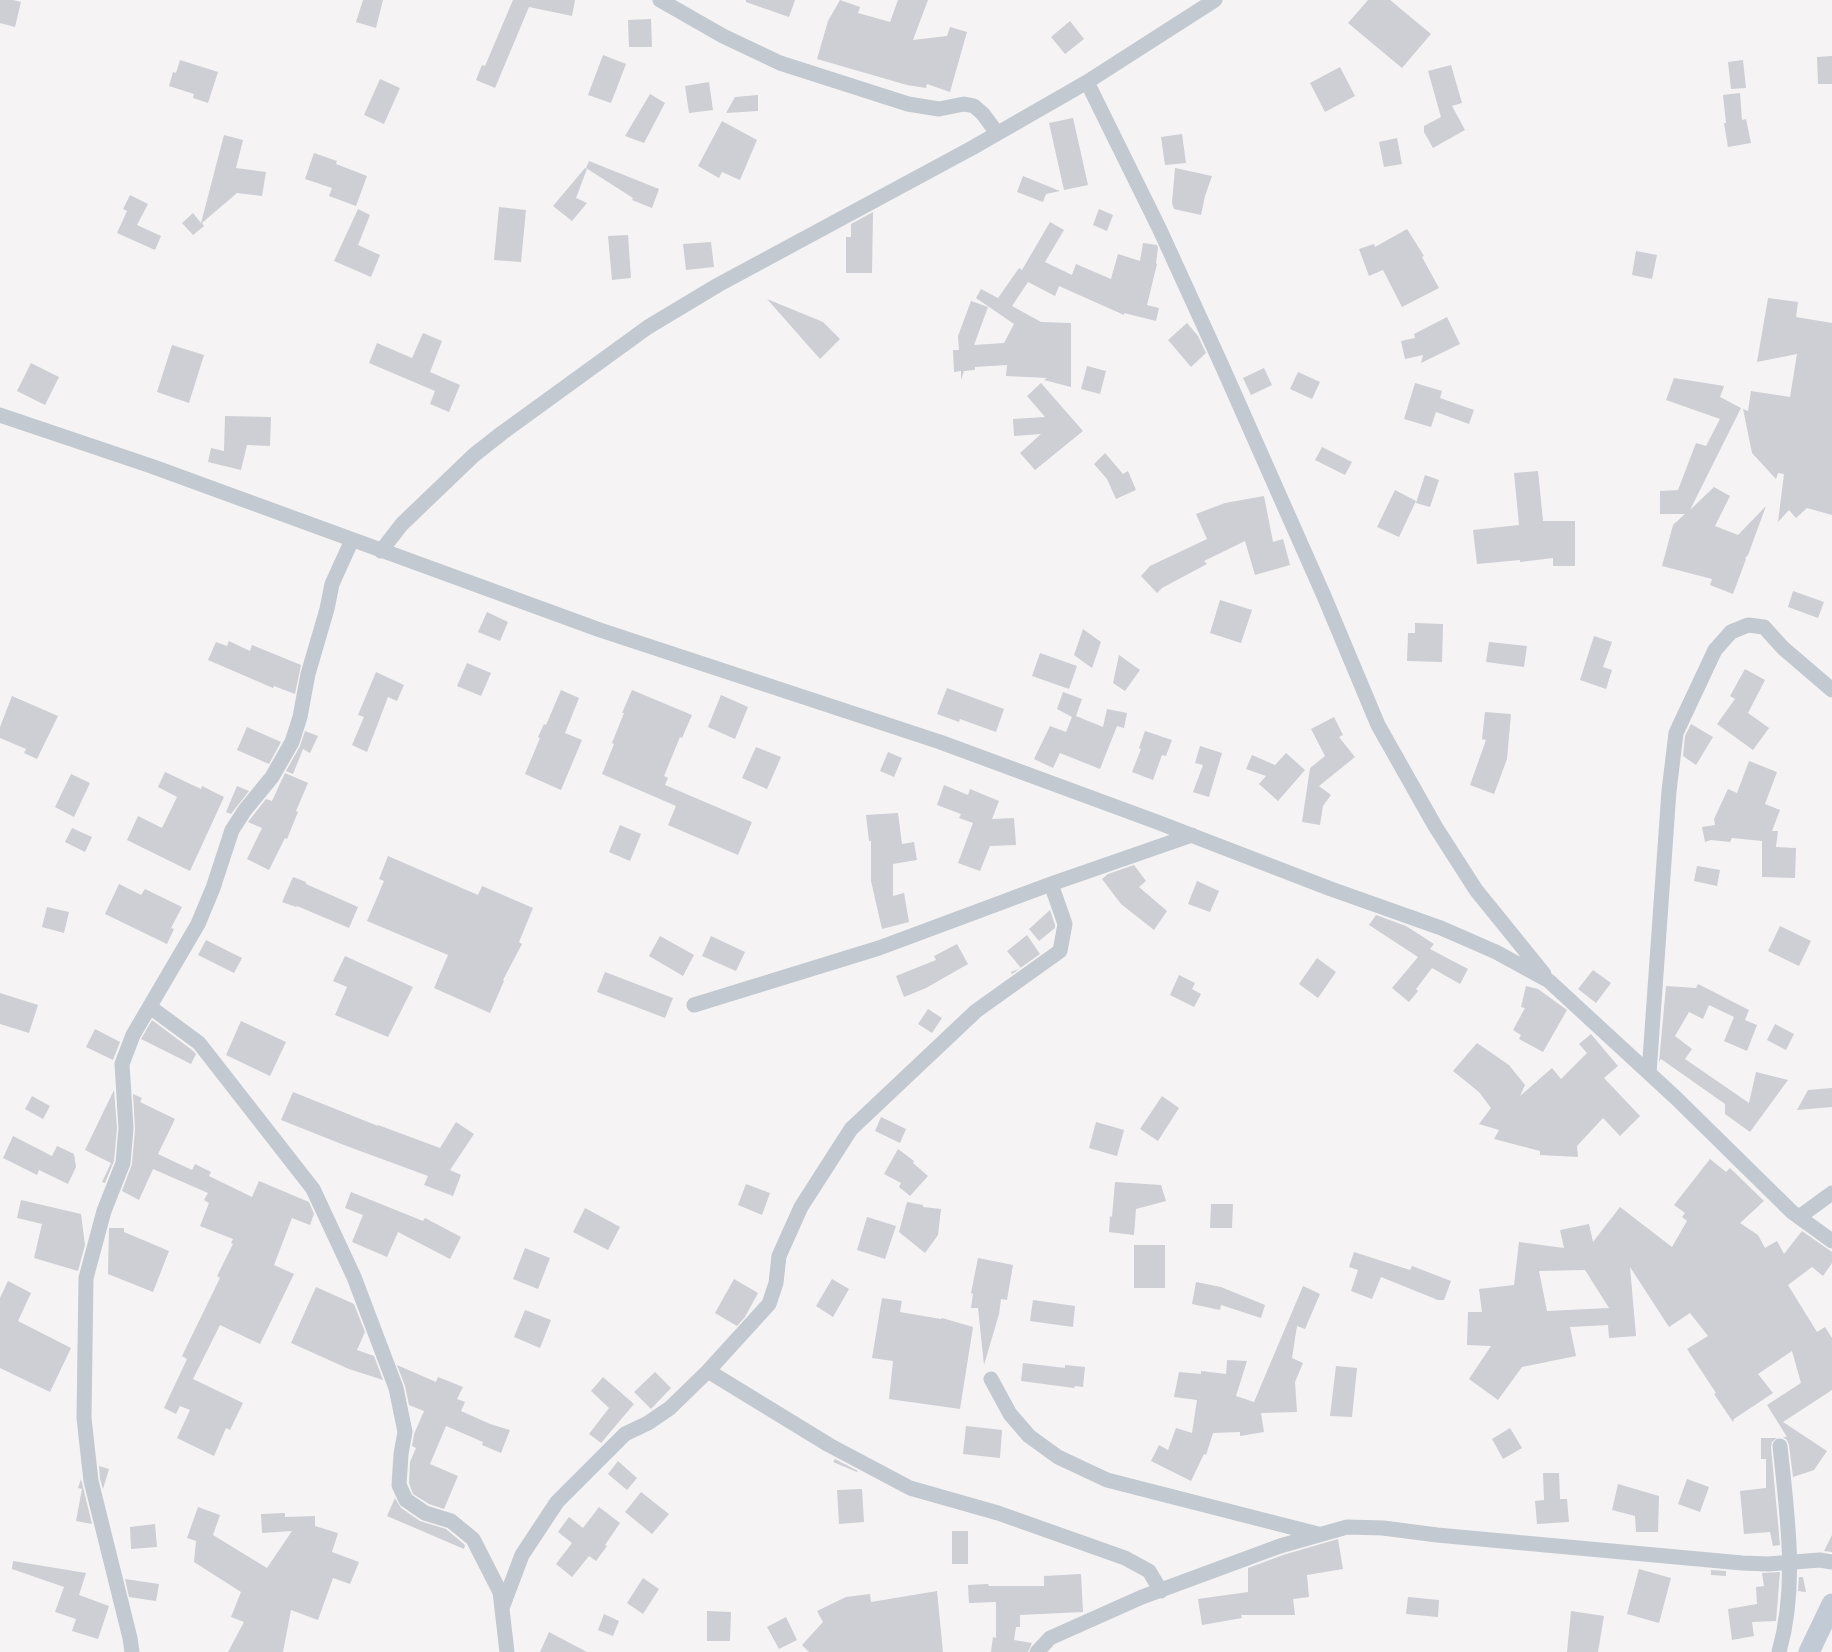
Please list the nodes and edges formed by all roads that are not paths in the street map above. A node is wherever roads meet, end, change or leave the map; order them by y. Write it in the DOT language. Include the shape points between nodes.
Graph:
graph roads {
  1 [pos="660,0"];
  2 [pos="1215,0"];
  3 [pos="1087,82"];
  4 [pos="997,133"];
  5 [pos="0,414"];
  6 [pos="352,540"];
  7 [pos="381,551"];
  8 [pos="1832,690"];
  9 [pos="1192,835"];
  10 [pos="1051,884"];
  11 [pos="1549,982"];
  12 [pos="694,1005"];
  13 [pos="150,1007"];
  14 [pos="1649,1073"];
  15 [pos="1832,1193"];
  16 [pos="1799,1217"];
  17 [pos="1832,1241"];
  18 [pos="708,1371"];
  19 [pos="991,1379"];
  20 [pos="1780,1446"];
  21 [pos="1318,1534"];
  22 [pos="1788,1561"];
  23 [pos="1832,1562"];
  24 [pos="1161,1591"];
  25 [pos="1832,1604"];
  26 [pos="502,1608"];
  27 [pos="132,1652"];
  28 [pos="507,1652"];
  29 [pos="1038,1652"];
  30 [pos="1778,1652"];
  31 [pos="1809,1652"];
  1 -- 4 [label="street" via="723,36 780,63 908,104 939,109 964,104 974,106"];
  2 -- 3 [label="street"];
  3 -- 4 [label="street"];
  3 -- 11 [label="street" via="1219,359 1378,725 1434,826 1476,890"];
  4 -- 7 [label="street" via="718,285 648,327 474,455 402,524"];
  5 -- 6 [label="street"];
  6 -- 7 [label="street"];
  6 -- 13 [label="street" via="332,584 292,742 272,777 232,830 198,924"];
  7 -- 9 [label="street" via="600,630 940,742"];
  8 -- 14 [label="street" via="1764,627 1748,625 1731,632 1715,650 1676,733"];
  9 -- 10 [label="street"];
  9 -- 11 [label="street" via="1441,928 1496,952"];
  10 -- 12 [label="street" via="879,948"];
  10 -- 18 [label="street" via="1065,924 1060,951 976,1011 851,1129 801,1208 779,1256 776,1283 769,1304"];
  11 -- 14 [label="street"];
  13 -- 26 [label="street" via="199,1044 313,1189 354,1277 396,1388 405,1432 399,1485 406,1500 425,1513 451,1521 473,1540 500,1592"];
  13 -- 27 [label="street" via="122,1064 126,1128 122,1162 104,1211 86,1278 84,1418 91,1481"];
  14 -- 16 [label="street"];
  15 -- 16 [label="street"];
  16 -- 17 [label="street"];
  18 -- 24 [label="street" via="828,1445 910,1488 998,1513 1125,1558 1149,1571"];
  18 -- 26 [label="street" via="670,1408 624,1434 557,1502 522,1555"];
  19 -- 21 [label="street" via="1010,1414 1029,1436 1058,1457 1107,1480"];
  20 -- 22 [label="street" via="1789,1539"];
  21 -- 22 [label="street" via="1347,1526 1384,1528 1742,1563"];
  21 -- 24 [label="street"];
  22 -- 23 [label="street"];
  22 -- 30 [label="street" via="1788,1607"];
  24 -- 29 [label="street" via="1050,1638"];
  25 -- 31 [label="main road"];
  26 -- 28 [label="street"];
}
